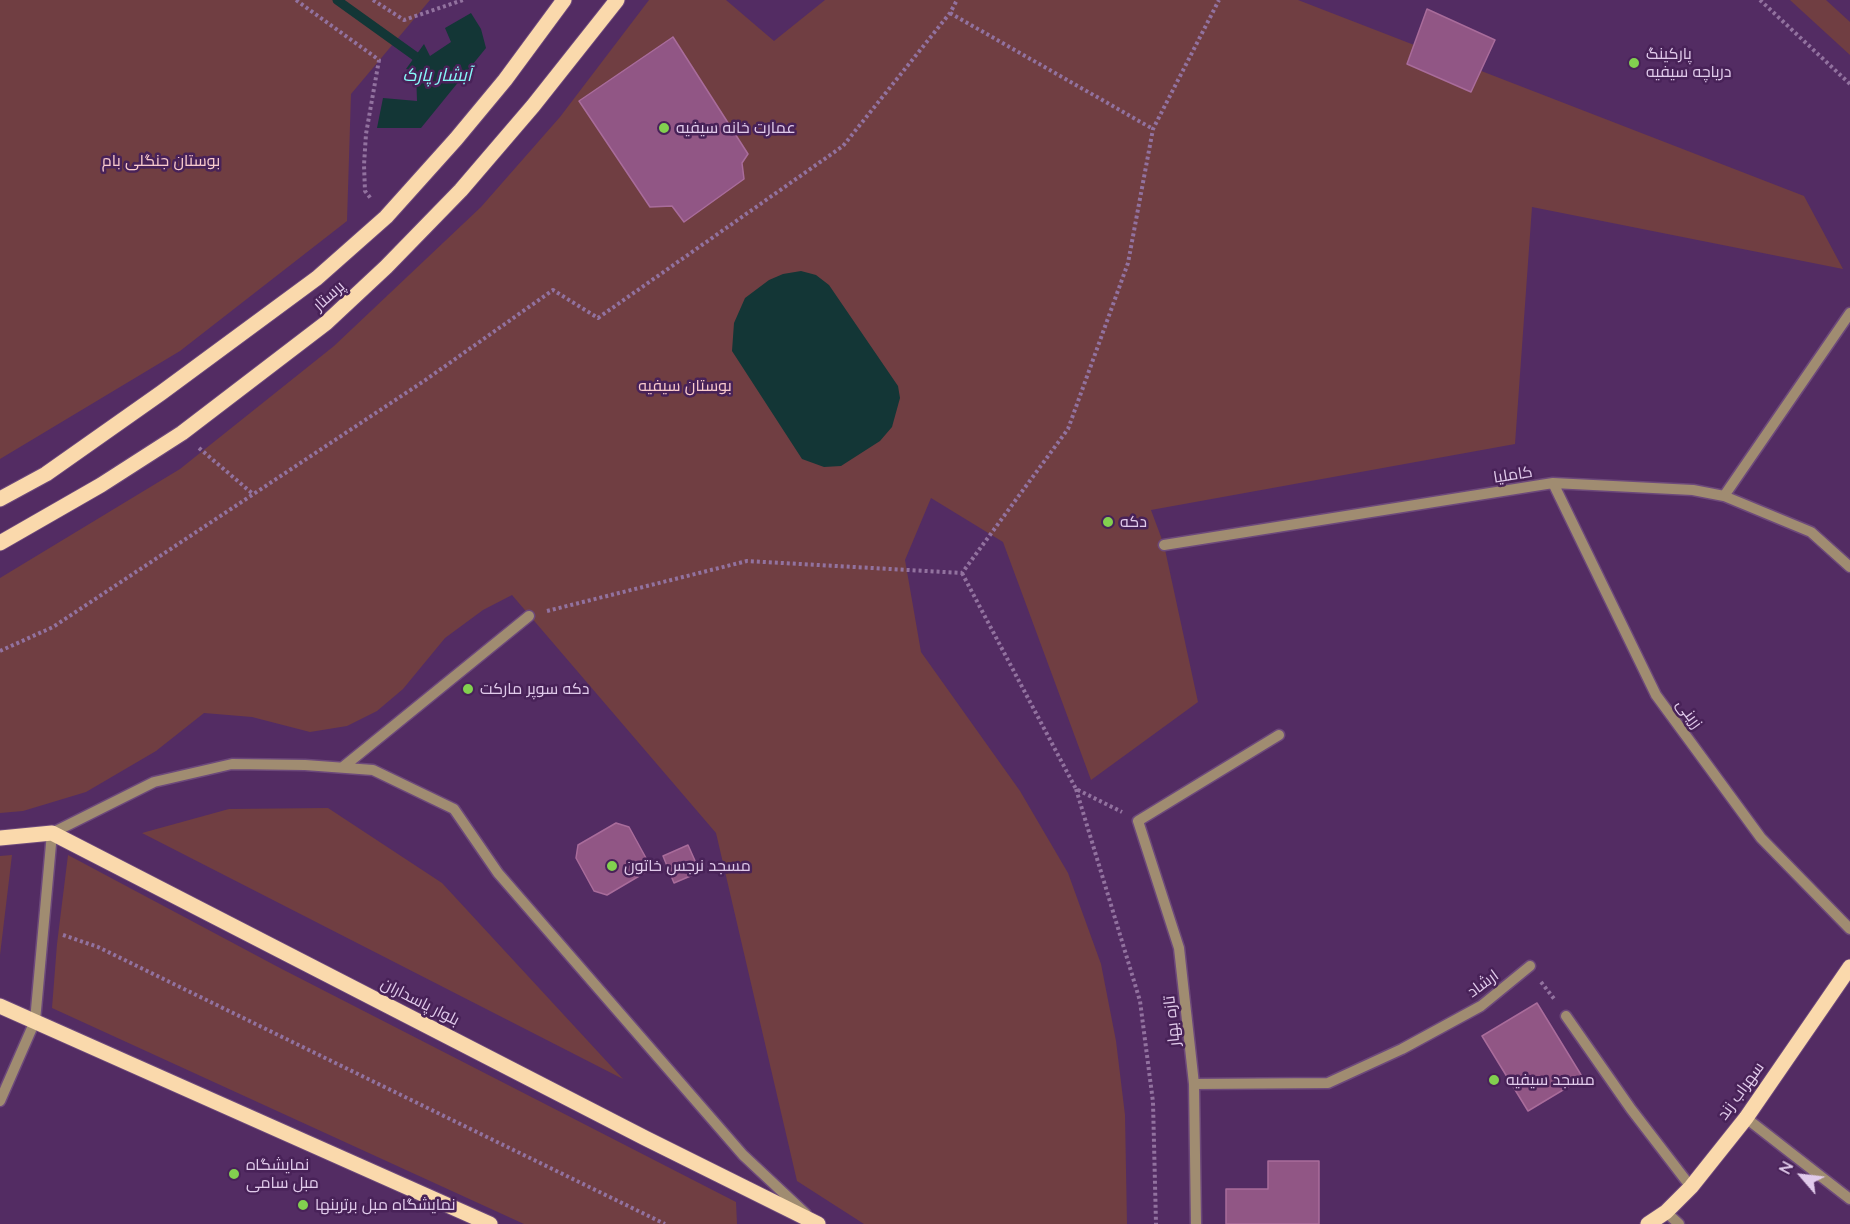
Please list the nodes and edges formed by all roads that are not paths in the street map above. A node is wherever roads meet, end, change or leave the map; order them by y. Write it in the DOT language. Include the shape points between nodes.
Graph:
graph roads {
  1 [pos="564,0"];
  2 [pos="617,0"];
  3 [pos="1850,313"];
  4 [pos="1553,483"];
  5 [pos="1724,496"];
  6 [pos="0,499"];
  7 [pos="0,543"];
  8 [pos="1164,545"];
  9 [pos="1850,567"];
  10 [pos="529,616"];
  11 [pos="1279,735"];
  12 [pos="343,767"];
  13 [pos="52,833"];
  14 [pos="0,838"];
  15 [pos="1850,929"];
  16 [pos="1530,966"];
  17 [pos="1850,967"];
  18 [pos="0,1006"];
  19 [pos="1566,1016"];
  20 [pos="34,1021"];
  21 [pos="1194,1084"];
  22 [pos="0,1101"];
  23 [pos="1746,1118"];
  24 [pos="1691,1187"];
  25 [pos="1850,1199"];
  26 [pos="1666,1212"];
  27 [pos="490,1224"];
  28 [pos="817,1224"];
  29 [pos="1196,1224"];
  30 [pos="1648,1224"];
  31 [pos="1679,1224"];
  1 -- 6 [label="main road, پرستار" via="505,80 386,217 241,337 46,474"];
  2 -- 7 [label="main road, پرستار" via="461,190 326,323 182,434"];
  3 -- 5 [label="street"];
  4 -- 5 [label="street, کاملیا" via="1693,490"];
  4 -- 8 [label="street, کاملیا"];
  4 -- 15 [label="street, زرینی" via="1656,695 1761,838"];
  5 -- 9 [label="street, کاملیا" via="1811,532"];
  10 -- 12 [label="street"];
  11 -- 21 [label="street, تازه بهار" via="1138,821 1179,948"];
  12 -- 13 [label="street" via="232,764 154,782"];
  12 -- 28 [label="street" via="374,770 454,809 498,873 743,1155"];
  13 -- 14 [label="main road"];
  13 -- 20 [label="street"];
  13 -- 28 [label="main road, بلوار پاسداران"];
  16 -- 21 [label="street, ارشاد" via="1481,1006 1328,1083"];
  17 -- 23 [label="main road, سهراب زند"];
  18 -- 20 [label="main road"];
  19 -- 24 [label="street"];
  20 -- 22 [label="street"];
  20 -- 27 [label="main road"];
  21 -- 29 [label="street, تازه بهار"];
  23 -- 24 [label="main road, سهراب زند"];
  23 -- 25 [label="street"];
  24 -- 26 [label="main road, سهراب زند"];
  26 -- 30 [label="main road, سهراب زند"];
  26 -- 31 [label="street"];
}
